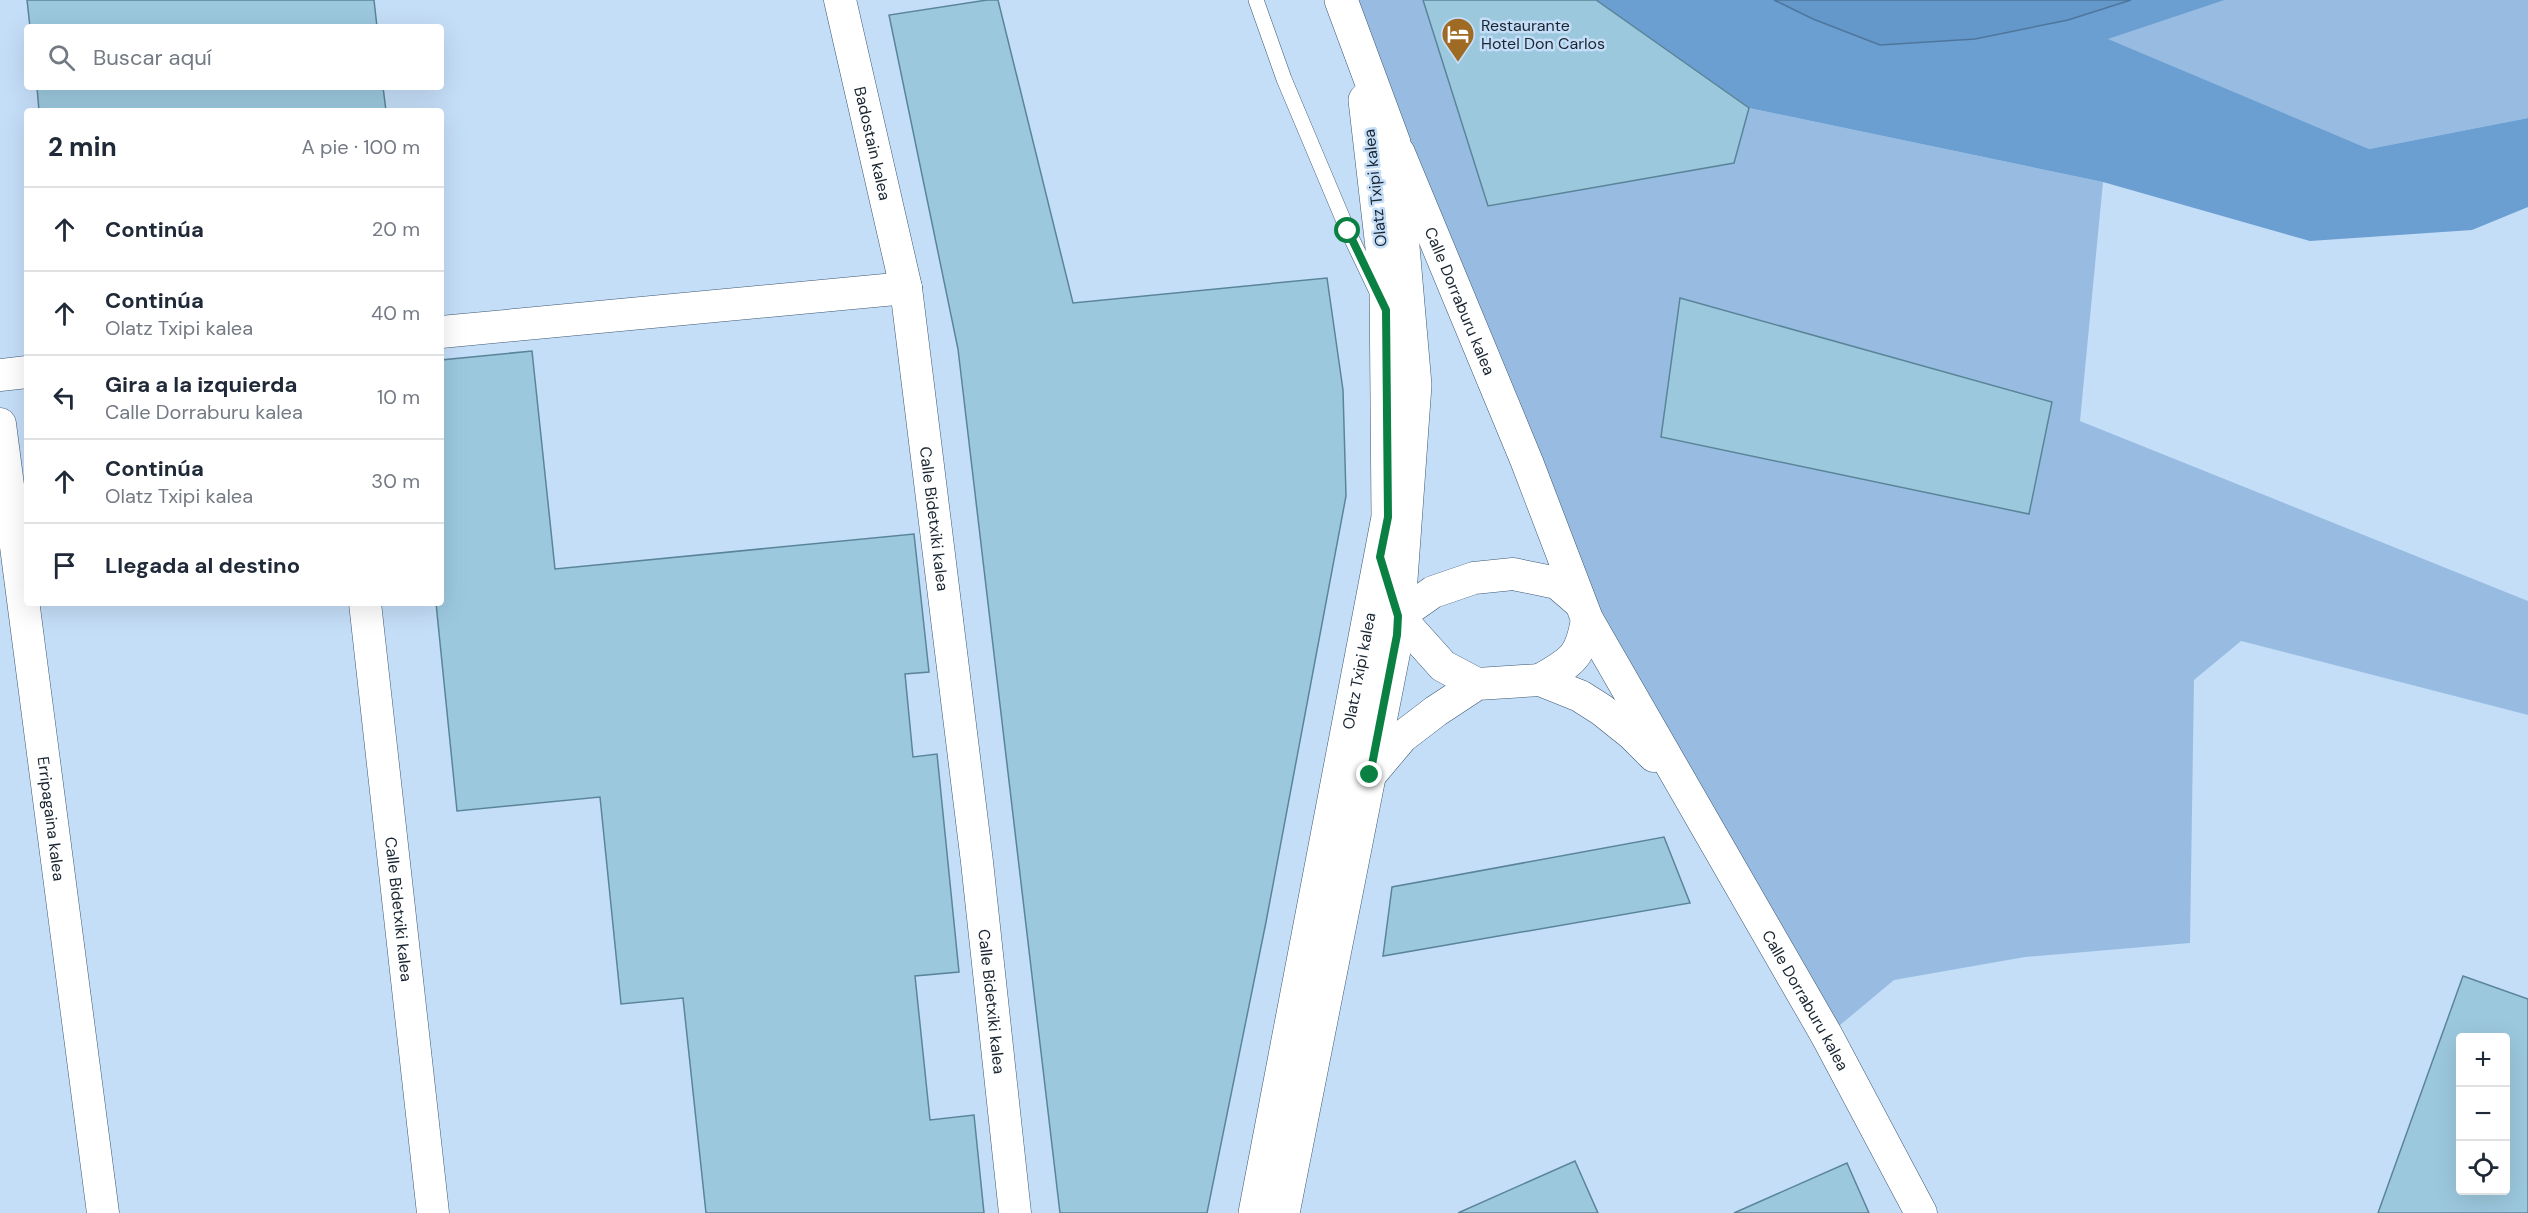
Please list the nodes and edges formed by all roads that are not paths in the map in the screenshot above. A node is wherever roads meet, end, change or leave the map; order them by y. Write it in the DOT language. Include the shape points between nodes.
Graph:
graph roads {
  1 [pos="840,0"];
  2 [pos="1256,0"];
  3 [pos="1341,0"];
  4 [pos="1360,50"];
  5 [pos="1394,143"];
  6 [pos="1376,201"];
  7 [pos="1348,231"];
  8 [pos="906,288"];
  9 [pos="1386,310"];
  10 [pos="444,332"];
  11 [pos="24,372"];
  12 [pos="0,375"];
  13 [pos="0,424"];
  14 [pos="1380,557"];
  15 [pos="365,606"];
  16 [pos="1583,611"];
  17 [pos="1398,616"];
  18 [pos="1365,639"];
  19 [pos="1540,680"];
  20 [pos="1477,684"];
  21 [pos="1370,775"];
  22 [pos="1685,790"];
  23 [pos="103,1213"];
  24 [pos="433,1213"];
  25 [pos="1015,1213"];
  26 [pos="1255,1213"];
  27 [pos="1282,1213"];
  28 [pos="1922,1213"];
  1 -- 8 [label="street, Badostain kalea"];
  2 -- 7 [label="lane" via="1284,79"];
  3 -- 4 [label="main road, Calle Dorraburu kalea"];
  4 -- 5 [label="main road, Calle Dorraburu kalea"];
  4 -- 6 [label="main road, Olatz Txipi kalea"];
  5 -- 16 [label="street, Calle Dorraburu kalea" via="1527,462"];
  5 -- 17 [label="main road, Olatz Txipi kalea" via="1415,385"];
  6 -- 7 [label="lane" via="1367,230"];
  6 -- 9 [label="main road, Olatz Txipi kalea"];
  7 -- 9 [label="lane"];
  8 -- 10 [label="street"];
  8 -- 25 [label="street, Calle Bidetxiki kalea" via="978,862"];
  9 -- 14 [label="main road, Olatz Txipi kalea" via="1388,517"];
  11 -- 12 [label="street"];
  13 -- 23 [label="street, Erripagaina kalea"];
  14 -- 17 [label="street"];
  14 -- 18 [label="main road, Olatz Txipi kalea"];
  15 -- 24 [label="street, Calle Bidetxiki kalea"];
  16 -- 17 [label="street, Calle Dorraburu kalea" via="1557,583 1513,574 1474,578 1434,592"];
  16 -- 19 [label="street, Calle Dorraburu kalea" via="1584,641 1569,664"];
  16 -- 22 [label="street, Calle Dorraburu kalea"];
  17 -- 18 [label="street, Calle Dorraburu kalea"];
  17 -- 20 [label="street" via="1443,666"];
  17 -- 21 [label="main road, Olatz Txipi kalea"];
  18 -- 26 [label="main road, Olatz Txipi kalea"];
  19 -- 20 [label="street, Calle Dorraburu kalea"];
  19 -- 22 [label="street, Calle Dorraburu kalea" via="1580,696 1602,710 1632,734"];
  20 -- 21 [label="street, Calle Dorraburu kalea" via="1402,737"];
  21 -- 27 [label="main road, Olatz Txipi kalea"];
  22 -- 28 [label="street, Calle Dorraburu kalea" via="1827,1036"];
}
